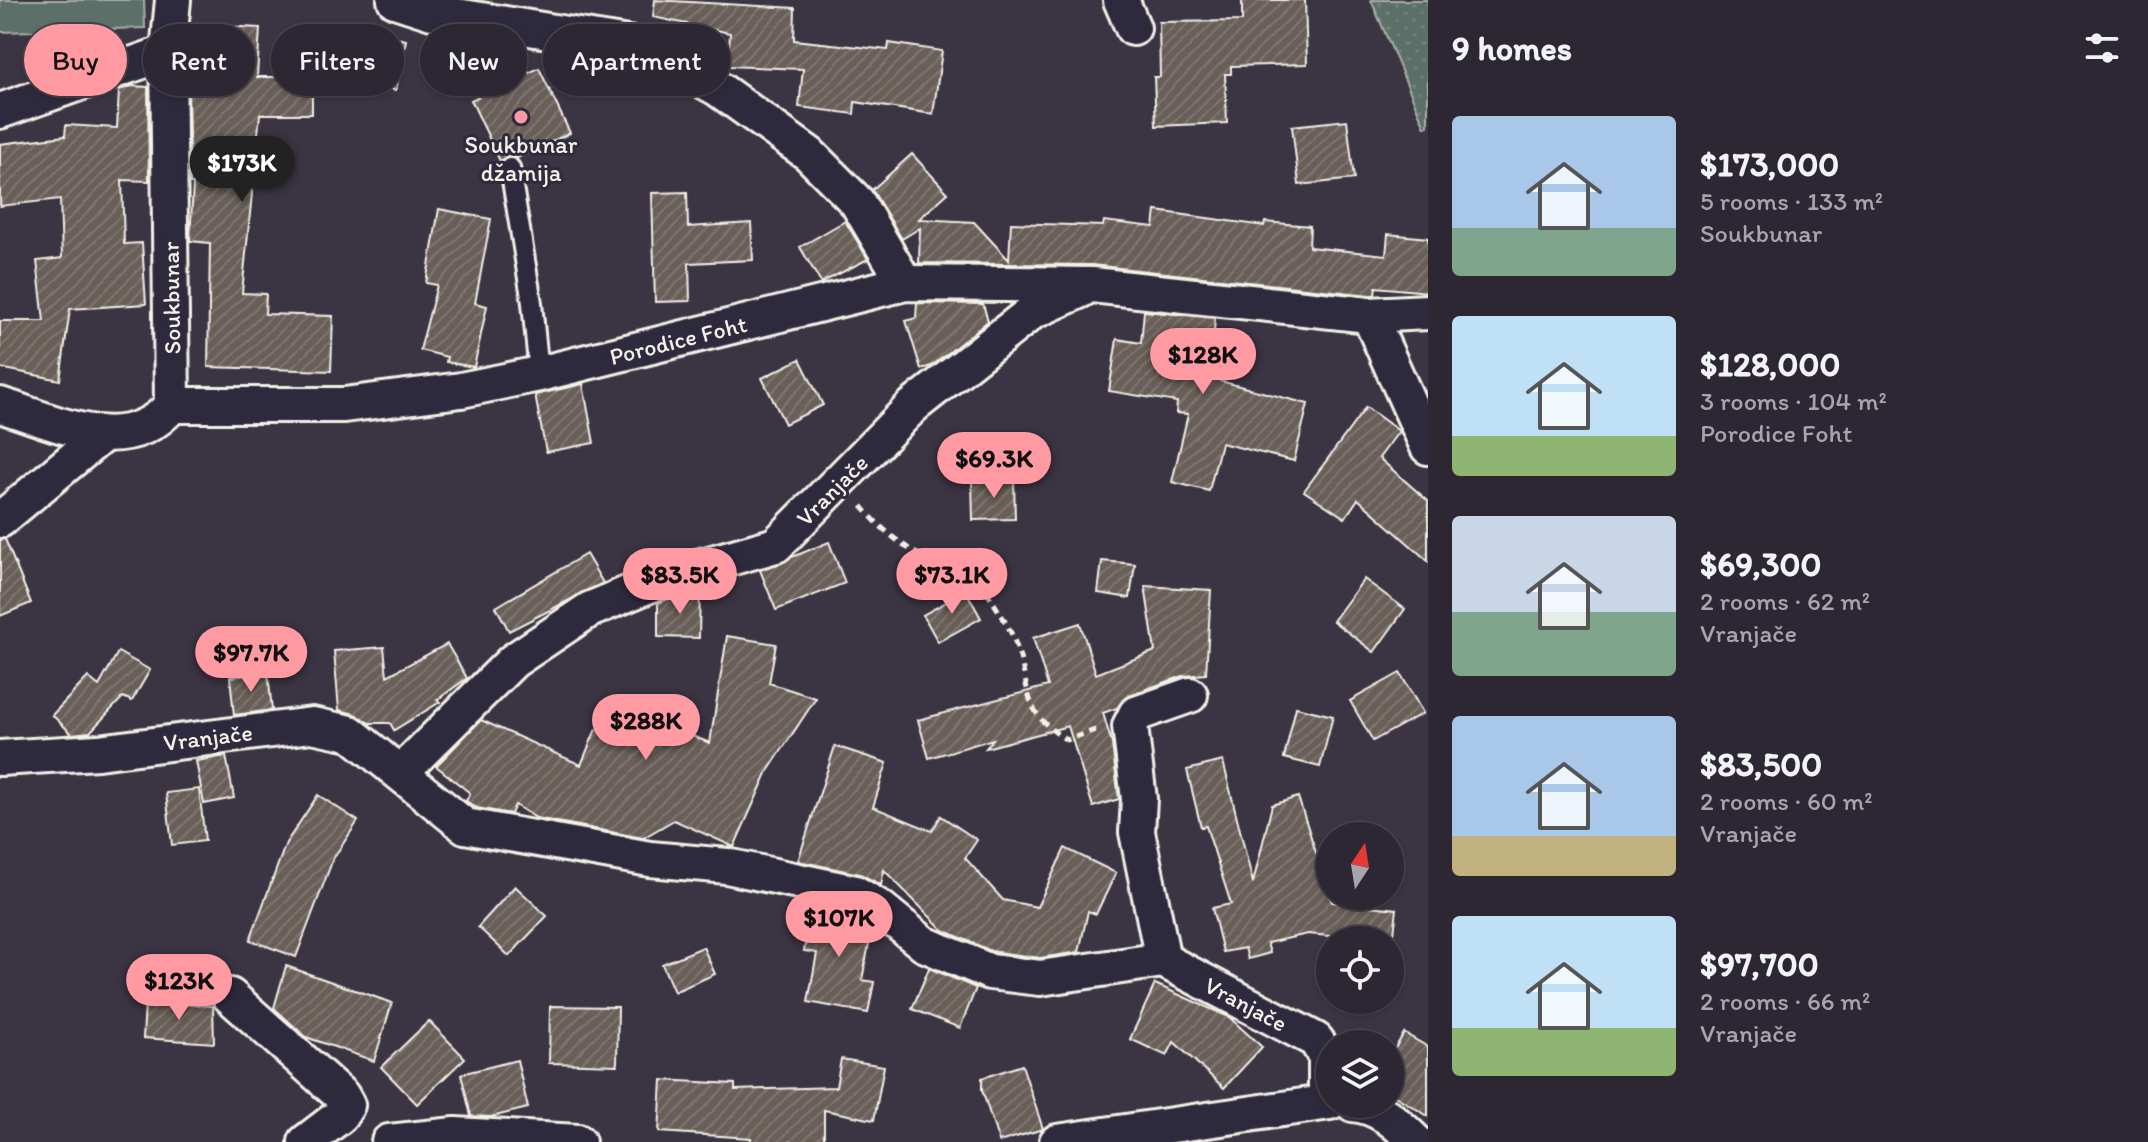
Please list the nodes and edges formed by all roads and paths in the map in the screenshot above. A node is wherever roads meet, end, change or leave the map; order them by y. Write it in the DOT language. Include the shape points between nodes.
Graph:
graph roads {
  1 [pos="173,0"];
  2 [pos="395,0"];
  3 [pos="171,24"];
  4 [pos="143,61"];
  5 [pos="168,96"];
  6 [pos="0,111"];
  7 [pos="510,168"];
  8 [pos="905,283"];
  9 [pos="1092,285"];
  10 [pos="1415,314"];
  11 [pos="1369,315"];
  12 [pos="539,374"];
  13 [pos="0,405"];
  14 [pos="172,405"];
  15 [pos="101,436"];
  16 [pos="1428,447"];
  17 [pos="810,513"];
  18 [pos="0,520"];
  19 [pos="1190,695"];
  20 [pos="1111,729"];
  21 [pos="0,758"];
  22 [pos="401,772"];
  23 [pos="1163,960"];
  24 [pos="230,996"];
  25 [pos="1316,1040"];
  26 [pos="1316,1105"];
  27 [pos="1388,1118"];
  28 [pos="306,1142"];
  29 [pos="389,1142"];
  30 [pos="578,1142"];
  31 [pos="1057,1142"];
  32 [pos="1416,1142"];
  1 -- 3 [label="street, Soukbunar"];
  2 -- 8 [label="street" via="432,12 640,46 717,88 809,154 857,202"];
  4 -- 6 [label="street"];
  5 -- 14 [label="street, Soukbunar"];
  7 -- 12 [label="lane"];
  8 -- 9 [label="street, Porodice Foht"];
  8 -- 12 [label="street, Porodice Foht"];
  9 -- 11 [label="street, Porodice Foht"];
  9 -- 17 [label="street, Vranjače" via="1032,312 980,351 913,406"];
  10 -- 11 [label="street, Porodice Foht"];
  11 -- 16 [label="street"];
  12 -- 14 [label="street, Porodice Foht" via="344,405"];
  13 -- 15 [label="street"];
  14 -- 15 [label="street" via="161,419 136,430"];
  15 -- 18 [label="street"];
  17 -- 20 [label="path" via="847,499 863,507 903,547 982,584 1016,643 1031,705 1045,727 1067,740"];
  17 -- 22 [label="street, Vranjače" via="776,545 680,572 589,610 513,661"];
  19 -- 23 [label="street" via="1136,714 1130,726 1139,799 1137,832"];
  21 -- 22 [label="street, Vranjače" via="98,752 312,725 350,733"];
  22 -- 23 [label="street, Vranjače" via="465,826 650,859 727,866 855,893 924,944 990,972 1040,978"];
  23 -- 25 [label="street, Vranjače"];
  24 -- 28 [label="street" via="347,1105"];
  26 -- 31 [label="street"];
  27 -- 32 [label="street"];
  29 -- 30 [label="street" via="455,1135"];
}
